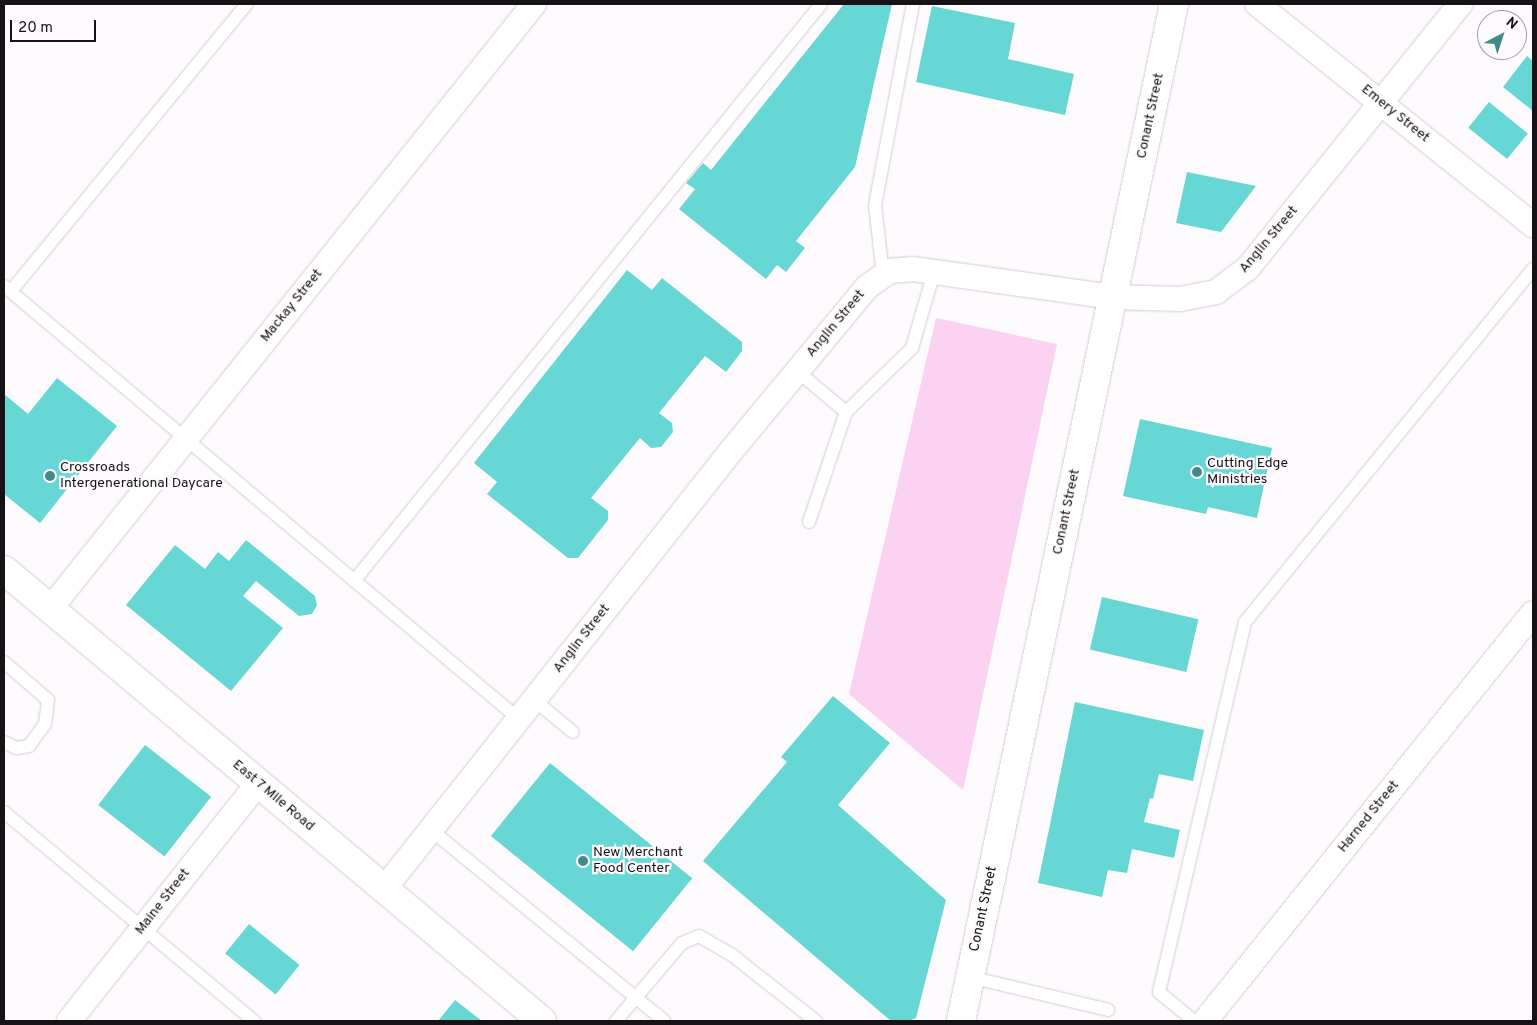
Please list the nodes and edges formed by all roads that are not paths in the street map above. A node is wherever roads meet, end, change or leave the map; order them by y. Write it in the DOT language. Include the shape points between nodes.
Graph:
graph roads {
  1 [pos="247,4"];
  2 [pos="534,4"];
  3 [pos="821,4"];
  4 [pos="913,4"];
  5 [pos="1174,4"];
  6 [pos="1257,4"];
  7 [pos="1460,4"];
  8 [pos="1381,103"];
  9 [pos="1533,225"];
  10 [pos="1533,269"];
  11 [pos="934,272"];
  12 [pos="883,276"];
  13 [pos="7,288"];
  14 [pos="1112,298"];
  15 [pos="797,371"];
  16 [pos="846,412"];
  17 [pos="185,440"];
  18 [pos="809,522"];
  19 [pos="4,570"];
  20 [pos="354,581"];
  21 [pos="50,609"];
  22 [pos="1533,613"];
  23 [pos="4,662"];
  24 [pos="534,700"];
  25 [pos="519,719"];
  26 [pos="573,732"];
  27 [pos="4,742"];
  28 [pos="258,783"];
  29 [pos="4,812"];
  30 [pos="431,830"];
  31 [pos="384,889"];
  32 [pos="142,929"];
  33 [pos="970,977"];
  34 [pos="635,999"];
  35 [pos="1108,1010"];
  36 [pos="537,1020"];
  37 [pos="69,1021"];
  38 [pos="254,1021"];
  39 [pos="616,1021"];
  40 [pos="664,1021"];
  41 [pos="816,1021"];
  42 [pos="961,1021"];
  43 [pos="1194,1021"];
  44 [pos="1206,1021"];
  1 -- 13 [label="lane"];
  2 -- 17 [label="street, Mackay Street"];
  3 -- 20 [label="lane"];
  4 -- 12 [label="lane" via="875,205"];
  5 -- 14 [label="main road, Conant Street"];
  6 -- 8 [label="street, Emery Street"];
  7 -- 8 [label="street, Anglin Street"];
  8 -- 9 [label="street, Emery Street"];
  8 -- 14 [label="street, Anglin Street" via="1248,268 1231,283 1216,292 1180,299"];
  10 -- 43 [label="lane" via="1244,622 1159,992"];
  11 -- 12 [label="street, Anglin Street" via="913,269 890,271"];
  11 -- 14 [label="street, Anglin Street"];
  11 -- 16 [label="lane" via="912,348"];
  12 -- 15 [label="street, Anglin Street" via="868,287"];
  13 -- 17 [label="lane"];
  14 -- 33 [label="main road, Conant Street"];
  15 -- 16 [label="lane"];
  15 -- 24 [label="street, Anglin Street"];
  16 -- 18 [label="lane"];
  17 -- 20 [label="lane"];
  17 -- 21 [label="street, Mackay Street"];
  19 -- 21 [label="main road, East 7 Mile Road"];
  20 -- 25 [label="lane"];
  21 -- 28 [label="main road, East 7 Mile Road"];
  22 -- 44 [label="street, Harned Street"];
  23 -- 27 [label="lane" via="48,700 45,724 29,746 16,748"];
  24 -- 25 [label="street, Anglin Street"];
  24 -- 26 [label="lane"];
  25 -- 30 [label="street, Anglin Street"];
  28 -- 31 [label="main road, East 7 Mile Road"];
  28 -- 32 [label="street, Maine Street"];
  29 -- 32 [label="lane"];
  30 -- 31 [label="street, Anglin Street"];
  30 -- 34 [label="lane"];
  31 -- 36 [label="main road, East 7 Mile Road"];
  32 -- 37 [label="street, Maine Street"];
  32 -- 38 [label="lane"];
  33 -- 35 [label="lane"];
  33 -- 42 [label="main road, Conant Street"];
  34 -- 39 [label="lane"];
  34 -- 40 [label="lane"];
  34 -- 41 [label="lane" via="682,942 699,936 732,955"];
}
